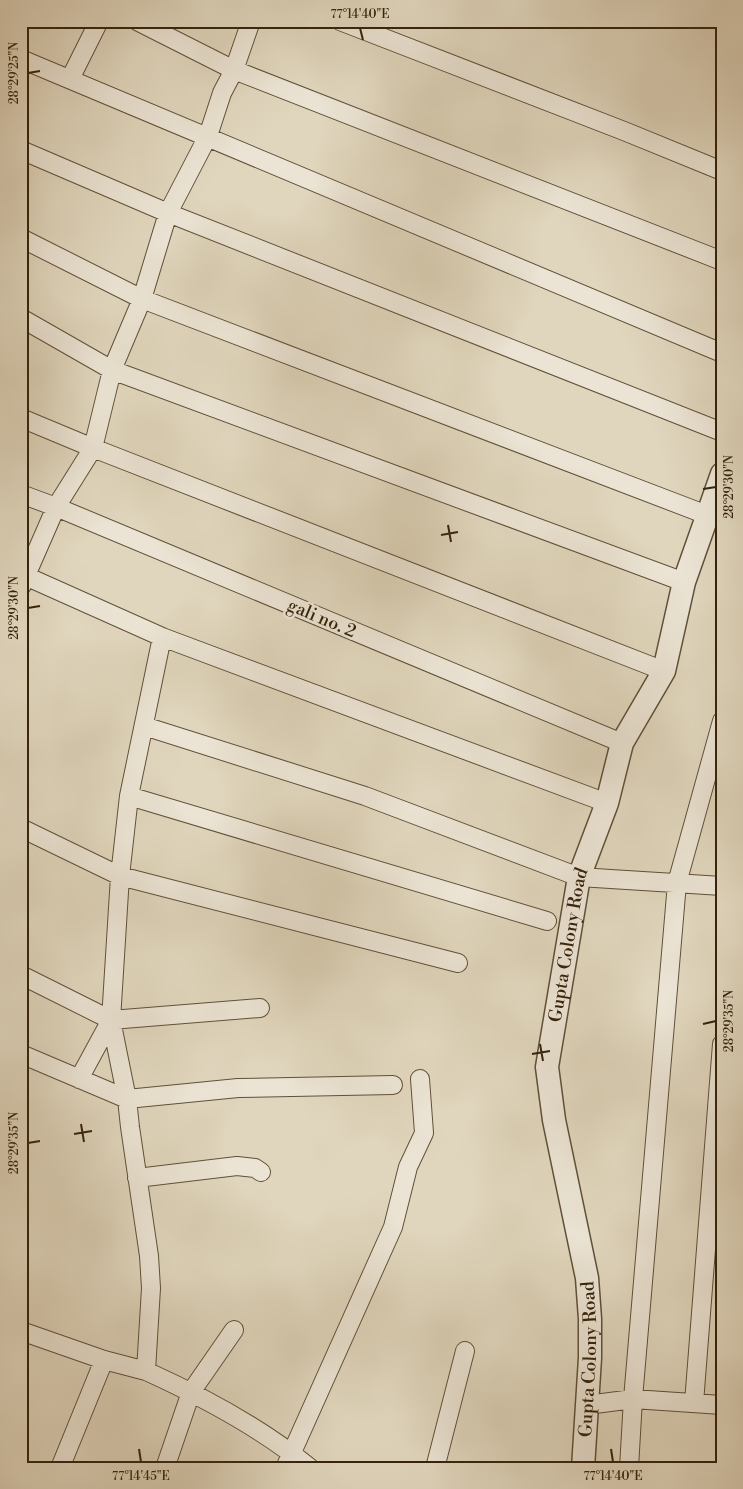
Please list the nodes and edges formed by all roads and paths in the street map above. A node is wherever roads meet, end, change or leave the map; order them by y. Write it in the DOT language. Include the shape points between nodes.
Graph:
graph roads {
  1 [pos="99,21"];
  2 [pos="137,21"];
  3 [pos="250,21"];
  4 [pos="340,21"];
  5 [pos="21,58"];
  6 [pos="234,70"];
  7 [pos="70,79"];
  8 [pos="208,136"];
  9 [pos="21,150"];
  10 [pos="722,171"];
  11 [pos="168,213"];
  12 [pos="21,238"];
  13 [pos="722,261"];
  14 [pos="142,299"];
  15 [pos="21,318"];
  16 [pos="722,353"];
  17 [pos="112,370"];
  18 [pos="21,418"];
  19 [pos="722,432"];
  20 [pos="93,448"];
  21 [pos="722,474"];
  22 [pos="21,494"];
  23 [pos="56,507"];
  24 [pos="707,515"];
  25 [pos="23,579"];
  26 [pos="684,582"];
  27 [pos="162,637"];
  28 [pos="664,672"];
  29 [pos="722,721"];
  30 [pos="144,726"];
  31 [pos="622,743"];
  32 [pos="129,796"];
  33 [pos="606,803"];
  34 [pos="21,828"];
  35 [pos="120,876"];
  36 [pos="579,877"];
  37 [pos="677,883"];
  38 [pos="722,886"];
  39 [pos="547,921"];
  40 [pos="458,963"];
  41 [pos="21,975"];
  42 [pos="260,1008"];
  43 [pos="111,1020"];
  44 [pos="722,1044"];
  45 [pos="21,1054"];
  46 [pos="79,1079"];
  47 [pos="420,1079"];
  48 [pos="393,1085"];
  49 [pos="127,1099"];
  50 [pos="262,1172"];
  51 [pos="137,1178"];
  52 [pos="234,1330"];
  53 [pos="21,1331"];
  54 [pos="465,1350"];
  55 [pos="104,1360"];
  56 [pos="146,1372"];
  57 [pos="191,1392"];
  58 [pos="633,1399"];
  59 [pos="694,1403"];
  60 [pos="587,1404"];
  61 [pos="722,1405"];
  62 [pos="288,1460"];
  63 [pos="60,1468"];
  64 [pos="165,1468"];
  65 [pos="310,1468"];
  66 [pos="436,1468"];
  67 [pos="582,1468"];
  68 [pos="629,1468"];
  1 -- 7 [label="street"];
  2 -- 6 [label="street"];
  3 -- 6 [label="street"];
  4 -- 10 [label="street"];
  5 -- 7 [label="street"];
  6 -- 8 [label="street" via="222,93"];
  6 -- 13 [label="street"];
  7 -- 8 [label="street"];
  8 -- 11 [label="street"];
  8 -- 16 [label="street"];
  9 -- 11 [label="street"];
  11 -- 14 [label="street"];
  11 -- 19 [label="street"];
  12 -- 14 [label="street"];
  14 -- 17 [label="street"];
  14 -- 24 [label="street"];
  15 -- 17 [label="street"];
  17 -- 20 [label="street"];
  17 -- 26 [label="street"];
  18 -- 20 [label="street"];
  20 -- 23 [label="street"];
  20 -- 28 [label="street"];
  21 -- 24 [label="street, Gupta Colony Road"];
  22 -- 23 [label="street, gali no. 2"];
  23 -- 25 [label="street"];
  23 -- 31 [label="street, gali no. 2"];
  24 -- 26 [label="street, Gupta Colony Road"];
  25 -- 27 [label="street"];
  26 -- 28 [label="street, Gupta Colony Road"];
  27 -- 30 [label="street"];
  27 -- 33 [label="street"];
  28 -- 31 [label="street, Gupta Colony Road"];
  29 -- 37 [label="street"];
  30 -- 32 [label="street"];
  30 -- 36 [label="street" via="365,796"];
  31 -- 33 [label="street, Gupta Colony Road"];
  32 -- 35 [label="street"];
  32 -- 39 [label="street"];
  33 -- 36 [label="street, Gupta Colony Road"];
  34 -- 35 [label="street"];
  35 -- 40 [label="street"];
  35 -- 43 [label="street"];
  36 -- 37 [label="street"];
  36 -- 60 [label="street, Gupta Colony Road" via="547,1067 554,1120 587,1278 590,1358"];
  37 -- 38 [label="street"];
  37 -- 58 [label="street"];
  41 -- 43 [label="street"];
  42 -- 43 [label="street"];
  43 -- 46 [label="street"];
  43 -- 49 [label="street"];
  44 -- 59 [label="street"];
  45 -- 46 [label="street"];
  46 -- 49 [label="street"];
  47 -- 62 [label="street" via="424,1133 408,1166 393,1227"];
  48 -- 49 [label="street" via="238,1088"];
  49 -- 51 [label="street"];
  50 -- 51 [label="street" via="236,1166"];
  51 -- 56 [label="street" via="151,1288"];
  52 -- 57 [label="street"];
  53 -- 55 [label="street"];
  54 -- 66 [label="street"];
  55 -- 56 [label="street"];
  55 -- 63 [label="street"];
  56 -- 57 [label="street"];
  57 -- 62 [label="street"];
  57 -- 64 [label="street"];
  58 -- 59 [label="street"];
  58 -- 60 [label="street"];
  58 -- 68 [label="street"];
  59 -- 61 [label="street"];
  60 -- 67 [label="street, Gupta Colony Road"];
  62 -- 65 [label="street"];
}
